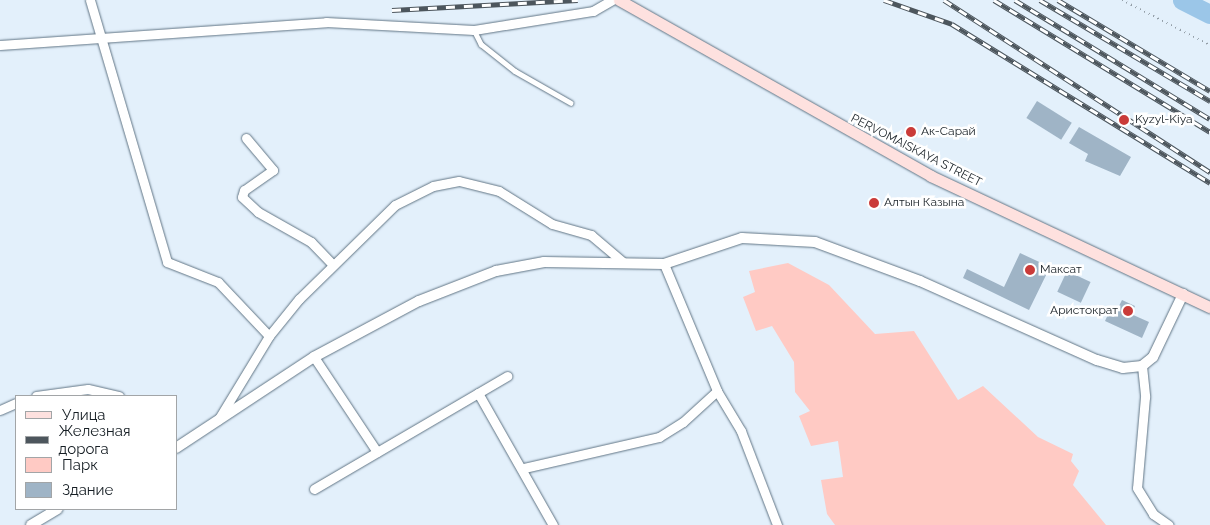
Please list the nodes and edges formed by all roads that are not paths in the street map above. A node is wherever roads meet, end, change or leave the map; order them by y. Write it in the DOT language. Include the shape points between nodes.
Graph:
graph roads {
  1 [pos="90,0"];
  2 [pos="612,0"];
  3 [pos="620,0"];
  4 [pos="474,30"];
  5 [pos="102,36"];
  6 [pos="0,45"];
  7 [pos="571,103"];
  8 [pos="246,138"];
  9 [pos="623,262"];
  10 [pos="332,264"];
  11 [pos="664,264"];
  12 [pos="1183,294"];
  13 [pos="1210,307"];
  14 [pos="269,336"];
  15 [pos="314,357"];
  16 [pos="1142,366"];
  17 [pos="507,376"];
  18 [pos="716,391"];
  19 [pos="478,393"];
  20 [pos="43,395"];
  21 [pos="115,395"];
  22 [pos="15,403"];
  23 [pos="232,406"];
  24 [pos="0,410"];
  25 [pos="178,447"];
  26 [pos="378,452"];
  27 [pos="524,468"];
  28 [pos="314,489"];
  29 [pos="56,510"];
  30 [pos="31,525"];
  31 [pos="553,525"];
  32 [pos="776,525"];
  33 [pos="1169,525"];
  1 -- 5 [label="street"];
  2 -- 4 [label="street" via="593,11"];
  3 -- 12 [label="main road, PERVOMAISKAYA STREET" via="930,176"];
  4 -- 5 [label="street" via="326,22"];
  4 -- 7 [label="lane" via="481,44 515,71"];
  5 -- 6 [label="street"];
  5 -- 14 [label="street" via="167,262 218,282"];
  8 -- 10 [label="street" via="272,170 244,190 242,197 258,212 311,242"];
  9 -- 10 [label="street" via="591,235 552,224 500,191 459,182 433,186 395,205"];
  9 -- 11 [label="street"];
  9 -- 15 [label="street" via="544,262 496,271 419,301"];
  10 -- 14 [label="street"];
  11 -- 16 [label="street" via="742,238 815,242 920,281 1097,360 1123,368"];
  11 -- 18 [label="street"];
  12 -- 13 [label="main road, PERVOMAISKAYA STREET"];
  12 -- 16 [label="street" via="1153,357"];
  14 -- 23 [label="street"];
  15 -- 23 [label="street"];
  15 -- 26 [label="street"];
  16 -- 33 [label="street" via="1145,397 1137,488 1153,514"];
  17 -- 19 [label="street"];
  18 -- 27 [label="street" via="683,422 659,437"];
  18 -- 32 [label="street" via="741,430"];
  19 -- 26 [label="street"];
  19 -- 27 [label="street"];
  20 -- 21 [label="street" via="88,389"];
  22 -- 24 [label="street"];
  23 -- 25 [label="street" via="215,424"];
  26 -- 28 [label="street"];
  27 -- 31 [label="street"];
  29 -- 30 [label="street"];
}
